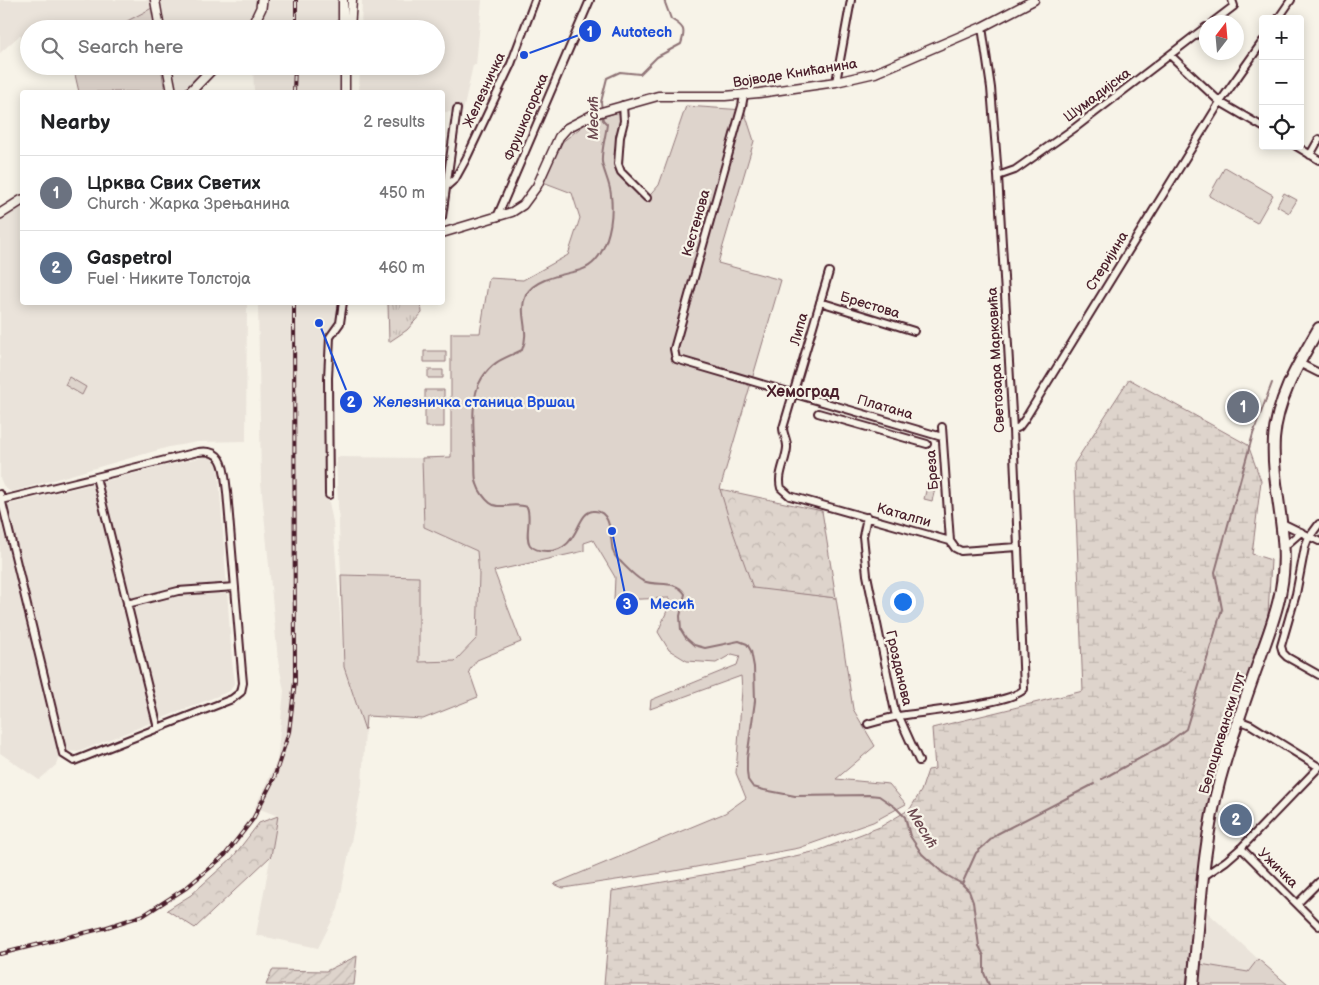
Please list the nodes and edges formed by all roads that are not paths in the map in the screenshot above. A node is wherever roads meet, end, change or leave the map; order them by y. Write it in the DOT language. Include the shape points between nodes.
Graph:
graph roads {
  1 [pos="156,0"];
  2 [pos="262,0"];
  3 [pos="343,0"];
  4 [pos="352,0"];
  5 [pos="535,0"];
  6 [pos="590,0"];
  7 [pos="850,0"];
  8 [pos="1034,0"];
  9 [pos="1291,0"];
  10 [pos="1233,3"];
  11 [pos="1220,15"];
  12 [pos="1281,15"];
  13 [pos="352,16"];
  14 [pos="159,20"];
  15 [pos="255,20"];
  16 [pos="344,20"];
  17 [pos="347,20"];
  18 [pos="351,20"];
  19 [pos="982,27"];
  20 [pos="1199,32"];
  21 [pos="1259,47"];
  22 [pos="1170,55"];
  23 [pos="169,75"];
  24 [pos="206,75"];
  25 [pos="345,75"];
  26 [pos="836,82"];
  27 [pos="172,90"];
  28 [pos="192,90"];
  29 [pos="345,90"];
  30 [pos="744,95"];
  31 [pos="1220,102"];
  32 [pos="622,106"];
  33 [pos="457,109"];
  34 [pos="1259,125"];
  35 [pos="1319,139"];
  36 [pos="1302,150"];
  37 [pos="1310,155"];
  38 [pos="1319,160"];
  39 [pos="998,176"];
  40 [pos="447,186"];
  41 [pos="445,198"];
  42 [pos="647,198"];
  43 [pos="20,201"];
  44 [pos="0,214"];
  45 [pos="497,217"];
  46 [pos="445,232"];
  47 [pos="829,272"];
  48 [pos="820,302"];
  49 [pos="342,305"];
  50 [pos="1319,328"];
  51 [pos="914,331"];
  52 [pos="676,359"];
  53 [pos="1299,363"];
  54 [pos="1319,373"];
  55 [pos="793,394"];
  56 [pos="818,413"];
  57 [pos="895,423"];
  58 [pos="942,427"];
  59 [pos="1013,430"];
  60 [pos="892,434"];
  61 [pos="942,437"];
  62 [pos="927,444"];
  63 [pos="96,477"];
  64 [pos="783,491"];
  65 [pos="328,495"];
  66 [pos="1,497"];
  67 [pos="867,517"];
  68 [pos="1282,523"];
  69 [pos="1319,524"];
  70 [pos="1301,532"];
  71 [pos="1310,536"];
  72 [pos="950,541"];
  73 [pos="1319,541"];
  74 [pos="1285,546"];
  75 [pos="1017,547"];
  76 [pos="235,587"];
  77 [pos="127,604"];
  78 [pos="1319,675"];
  79 [pos="898,716"];
  80 [pos="1238,720"];
  81 [pos="868,724"];
  82 [pos="158,728"];
  83 [pos="920,761"];
  84 [pos="1319,767"];
  85 [pos="1241,848"];
  86 [pos="1204,876"];
  87 [pos="1319,882"];
  88 [pos="1297,904"];
  89 [pos="1319,926"];
  90 [pos="1194,985"];
  1 -- 14 [label="street"];
  2 -- 15 [label="main road"];
  3 -- 16 [label="street"];
  4 -- 13 [label="street"];
  5 -- 40 [label="street, Железничка" via="511,64 466,159 455,179"];
  6 -- 45 [label="street, Фрушкогорска"];
  7 -- 26 [label="street"];
  8 -- 19 [label="street, Војводе Книћанина"];
  9 -- 12 [label="street"];
  10 -- 11 [label="street"];
  13 -- 17 [label="street"];
  13 -- 18 [label="street"];
  19 -- 26 [label="street, Војводе Книћанина" via="874,73"];
  19 -- 39 [label="street, Светозара Марковића"];
  20 -- 22 [label="street, Шумадијска"];
  21 -- 31 [label="street, Стеријина"];
  22 -- 31 [label="street"];
  22 -- 39 [label="street, Шумадијска" via="1015,170"];
  23 -- 27 [label="street"];
  24 -- 28 [label="main road"];
  25 -- 29 [label="street"];
  26 -- 30 [label="street, Војводе Книћанина"];
  30 -- 32 [label="street, Војводе Книћанина" via="658,96"];
  30 -- 52 [label="street, Кестенова" via="674,349"];
  31 -- 34 [label="street"];
  31 -- 59 [label="street, Стеријина" via="1025,419"];
  32 -- 42 [label="street" via="624,121 618,164 621,172"];
  32 -- 45 [label="street, Војводе Книћанина" via="594,114 568,128 559,137 537,186 523,205"];
  33 -- 40 [label="street"];
  35 -- 37 [label="street"];
  36 -- 37 [label="street"];
  37 -- 38 [label="street"];
  39 -- 59 [label="street, Светозара Марковића"];
  40 -- 41 [label="street"];
  43 -- 44 [label="main road"];
  45 -- 46 [label="street, Војводе Книћанина"];
  47 -- 48 [label="street, Липа"];
  48 -- 51 [label="street, Брестова"];
  48 -- 55 [label="street, Липа"];
  49 -- 65 [label="street" via="340,323 330,337"];
  50 -- 53 [label="main road, Белоцрквански пут"];
  52 -- 55 [label="street, Платана"];
  53 -- 54 [label="street"];
  53 -- 68 [label="main road, Белоцрквански пут" via="1282,401 1275,432 1275,466"];
  55 -- 57 [label="street, Платана"];
  55 -- 64 [label="street, Липа" via="783,428 788,445 779,480"];
  56 -- 60 [label="street"];
  57 -- 60 [label="street"];
  57 -- 61 [label="street, Платана"];
  58 -- 61 [label="street, Бреза"];
  59 -- 75 [label="street, Светозара Марковића"];
  60 -- 62 [label="street"];
  61 -- 72 [label="street, Бреза"];
  63 -- 66 [label="street"];
  63 -- 76 [label="street" via="198,452 216,454 223,463"];
  63 -- 77 [label="street"];
  64 -- 67 [label="street, Каталпи" via="790,496"];
  66 -- 82 [label="street" via="63,754 74,761"];
  67 -- 72 [label="street, Каталпи"];
  67 -- 79 [label="street, Грозданова" via="863,536 867,575"];
  68 -- 70 [label="street"];
  68 -- 74 [label="main road, Белоцрквански пут"];
  69 -- 71 [label="street"];
  70 -- 71 [label="street"];
  70 -- 74 [label="street"];
  71 -- 73 [label="street"];
  71 -- 78 [label="street" via="1281,650 1287,657"];
  72 -- 75 [label="street, Каталпи" via="958,550 967,552"];
  74 -- 80 [label="main road, Белоцрквански пут" via="1279,600"];
  75 -- 79 [label="street, Светозара Марковића" via="1022,692 979,704"];
  76 -- 77 [label="street" via="178,591"];
  76 -- 82 [label="street" via="242,677 240,692 232,699"];
  77 -- 82 [label="street"];
  79 -- 81 [label="street"];
  79 -- 83 [label="street, Грозданова"];
  80 -- 84 [label="street"];
  80 -- 86 [label="main road, Белоцрквански пут" via="1213,806"];
  84 -- 85 [label="street"];
  85 -- 86 [label="street"];
  85 -- 88 [label="street, Ужичка"];
  86 -- 90 [label="main road, Белоцрквански пут"];
  87 -- 88 [label="street"];
  88 -- 89 [label="street, Ужичка"];
}
